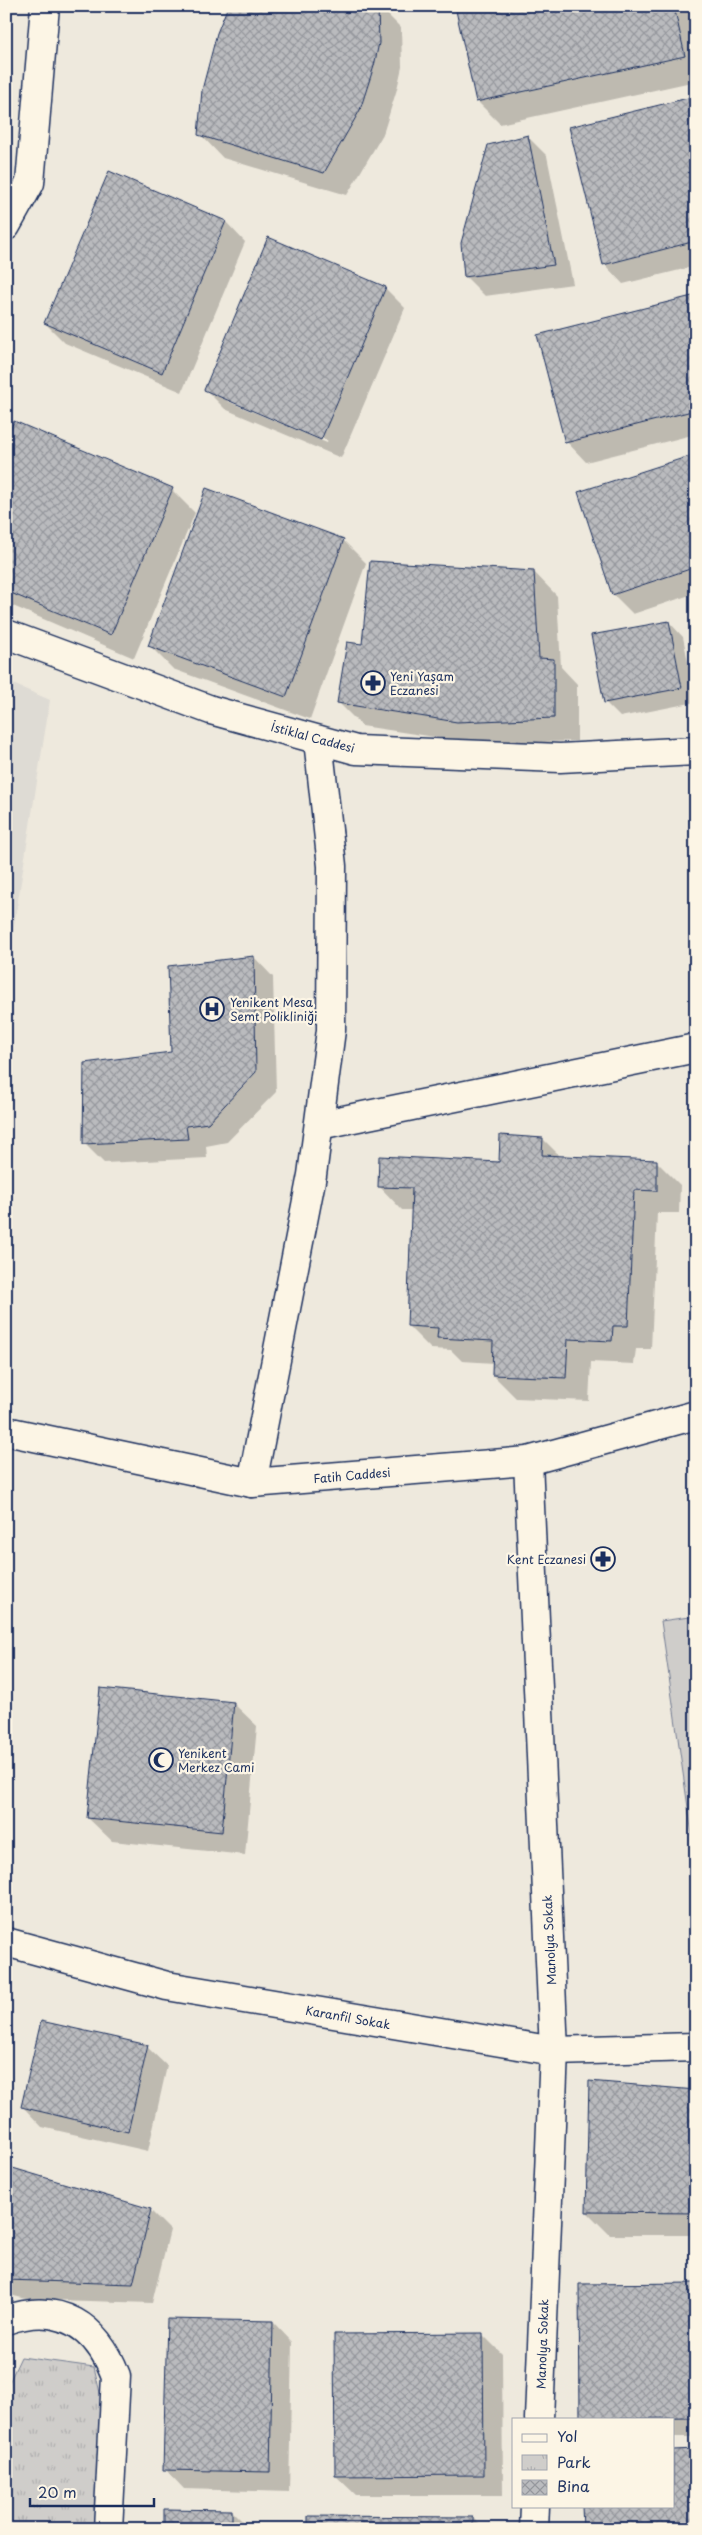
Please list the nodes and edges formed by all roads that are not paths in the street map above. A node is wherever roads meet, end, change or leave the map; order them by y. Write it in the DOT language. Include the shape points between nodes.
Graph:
graph roads {
  1 [pos="45,6"];
  2 [pos="6,226"];
  3 [pos="6,634"];
  4 [pos="318,740"];
  5 [pos="696,751"];
  6 [pos="696,1048"];
  7 [pos="319,1125"];
  8 [pos="696,1415"];
  9 [pos="6,1431"];
  10 [pos="528,1461"];
  11 [pos="252,1483"];
  12 [pos="6,1942"];
  13 [pos="696,2047"];
  14 [pos="554,2051"];
  15 [pos="6,2320"];
  16 [pos="539,2418"];
  17 [pos="535,2508"];
  18 [pos="108,2529"];
  19 [pos="534,2529"];
  1 -- 2 [label="street" via="30,183"];
  3 -- 4 [label="street, İstiklal Caddesi" via="211,710"];
  4 -- 5 [label="street, İstiklal Caddesi" via="356,750 560,758"];
  4 -- 7 [label="street" via="332,866 331,1030"];
  6 -- 7 [label="street"];
  7 -- 11 [label="street"];
  8 -- 10 [label="street, Fatih Caddesi"];
  9 -- 11 [label="street, Fatih Caddesi"];
  10 -- 11 [label="street, Fatih Caddesi"];
  10 -- 14 [label="street, Manolya Sokak"];
  12 -- 14 [label="street, Karanfil Sokak" via="167,1986"];
  13 -- 14 [label="street, Karanfil Sokak"];
  14 -- 16 [label="street, Manolya Sokak"];
  15 -- 18 [label="street" via="40,2313 60,2317 78,2324 96,2338 108,2356 116,2376"];
  17 -- 19 [label="street"];
}
